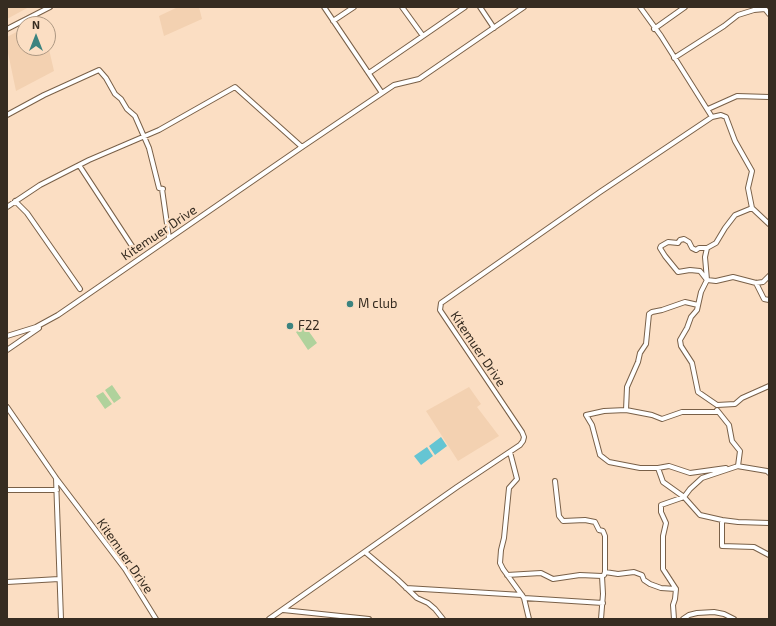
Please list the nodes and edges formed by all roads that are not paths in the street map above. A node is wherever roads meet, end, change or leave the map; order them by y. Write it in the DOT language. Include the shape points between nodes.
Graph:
graph roads {
  1 [pos="50,7"];
  2 [pos="324,7"];
  3 [pos="354,7"];
  4 [pos="402,7"];
  5 [pos="465,7"];
  6 [pos="480,7"];
  7 [pos="524,7"];
  8 [pos="640,7"];
  9 [pos="685,7"];
  10 [pos="769,14"];
  11 [pos="334,21"];
  12 [pos="494,28"];
  13 [pos="7,29"];
  14 [pos="654,29"];
  15 [pos="423,36"];
  16 [pos="661,36"];
  17 [pos="656,40"];
  18 [pos="674,58"];
  19 [pos="369,73"];
  20 [pos="382,93"];
  21 [pos="769,97"];
  22 [pos="708,109"];
  23 [pos="7,115"];
  24 [pos="712,116"];
  25 [pos="144,136"];
  26 [pos="302,147"];
  27 [pos="79,165"];
  28 [pos="15,201"];
  29 [pos="7,207"];
  30 [pos="752,208"];
  31 [pos="769,224"];
  32 [pos="169,238"];
  33 [pos="132,246"];
  34 [pos="707,248"];
  35 [pos="769,276"];
  36 [pos="707,280"];
  37 [pos="756,283"];
  38 [pos="80,289"];
  39 [pos="769,300"];
  40 [pos="698,305"];
  41 [pos="47,322"];
  42 [pos="7,336"];
  43 [pos="7,350"];
  44 [pos="769,386"];
  45 [pos="717,406"];
  46 [pos="7,407"];
  47 [pos="626,410"];
  48 [pos="718,412"];
  49 [pos="510,452"];
  50 [pos="738,466"];
  51 [pos="658,468"];
  52 [pos="769,473"];
  53 [pos="56,478"];
  54 [pos="555,481"];
  55 [pos="7,490"];
  56 [pos="57,490"];
  57 [pos="684,497"];
  58 [pos="722,520"];
  59 [pos="769,523"];
  60 [pos="365,552"];
  61 [pos="769,555"];
  62 [pos="507,574"];
  63 [pos="604,574"];
  64 [pos="59,579"];
  65 [pos="7,582"];
  66 [pos="406,588"];
  67 [pos="676,589"];
  68 [pos="523,597"];
  69 [pos="603,603"];
  70 [pos="282,610"];
  71 [pos="440,614"];
  72 [pos="61,619"];
  73 [pos="156,619"];
  74 [pos="269,619"];
  75 [pos="368,619"];
  76 [pos="437,619"];
  77 [pos="443,619"];
  78 [pos="529,619"];
  79 [pos="601,619"];
  80 [pos="674,619"];
  81 [pos="683,619"];
  82 [pos="734,619"];
  1 -- 13 [label="street"];
  2 -- 11 [label="street"];
  3 -- 11 [label="street"];
  4 -- 15 [label="street"];
  5 -- 15 [label="street"];
  6 -- 12 [label="street"];
  7 -- 12 [label="street, Kitemuer Drive"];
  8 -- 14 [label="street"];
  9 -- 14 [label="street"];
  10 -- 18 [label="street" via="765,9 738,15"];
  11 -- 19 [label="street"];
  12 -- 20 [label="street, Kitemuer Drive" via="419,79 394,86"];
  14 -- 16 [label="street"];
  15 -- 19 [label="street"];
  16 -- 17 [label="street"];
  16 -- 18 [label="street"];
  18 -- 22 [label="street"];
  19 -- 20 [label="street"];
  20 -- 26 [label="street, Kitemuer Drive"];
  21 -- 22 [label="street" via="738,96"];
  22 -- 24 [label="street"];
  23 -- 25 [label="street" via="99,70 134,116"];
  24 -- 30 [label="street" via="726,117 752,171 748,188"];
  24 -- 49 [label="street, Kitemuer Drive" via="441,303 440,310 522,432 523,441"];
  25 -- 26 [label="street" via="183,118 235,87"];
  25 -- 27 [label="street"];
  25 -- 32 [label="street" via="158,186 163,189"];
  26 -- 32 [label="street, Kitemuer Drive"];
  27 -- 28 [label="street"];
  27 -- 33 [label="street"];
  28 -- 29 [label="street"];
  28 -- 38 [label="street" via="27,213"];
  30 -- 31 [label="street"];
  30 -- 34 [label="street" via="735,215 716,243"];
  32 -- 41 [label="street, Kitemuer Drive"];
  34 -- 36 [label="street"];
  34 -- 36 [label="street" via="696,250 684,239 678,243 668,242 660,247 678,272 700,271"];
  35 -- 37 [label="street" via="763,282"];
  36 -- 37 [label="street" via="716,281 733,277"];
  36 -- 40 [label="street"];
  37 -- 39 [label="street" via="764,299"];
  40 -- 45 [label="street" via="680,340 692,363 698,392"];
  40 -- 47 [label="street" via="685,302 649,314 646,344 627,387"];
  41 -- 42 [label="street, Kitemuer Drive"];
  41 -- 43 [label="street, Kitemuer Drive"];
  44 -- 45 [label="street" via="742,398 735,404"];
  45 -- 48 [label="street"];
  46 -- 53 [label="street, Kitemuer Drive"];
  47 -- 48 [label="street" via="662,419 682,412"];
  47 -- 51 [label="street" via="586,415 592,425 600,455 609,462 640,468"];
  48 -- 50 [label="street" via="729,425 732,441 740,451"];
  49 -- 60 [label="street, Kitemuer Drive"];
  49 -- 62 [label="street" via="518,479 510,488 501,550 500,563"];
  50 -- 51 [label="street" via="690,473 669,466"];
  50 -- 52 [label="street" via="767,470"];
  50 -- 57 [label="street" via="702,478"];
  51 -- 57 [label="street" via="664,482"];
  53 -- 56 [label="street"];
  53 -- 73 [label="street, Kitemuer Drive" via="125,569"];
  54 -- 63 [label="street" via="559,516 562,521 595,522 599,530 603,531"];
  55 -- 56 [label="street"];
  56 -- 64 [label="street"];
  57 -- 58 [label="street" via="700,515"];
  57 -- 67 [label="street" via="661,505 666,523 663,536 663,569"];
  58 -- 59 [label="street"];
  58 -- 61 [label="street" via="722,546 754,548"];
  60 -- 66 [label="street"];
  60 -- 70 [label="street, Kitemuer Drive"];
  62 -- 63 [label="street" via="545,574 553,579"];
  62 -- 68 [label="street"];
  63 -- 67 [label="street" via="634,572 642,575 650,584"];
  63 -- 69 [label="street"];
  64 -- 65 [label="street"];
  64 -- 72 [label="street"];
  66 -- 68 [label="street"];
  66 -- 71 [label="street"];
  67 -- 80 [label="street"];
  68 -- 69 [label="street"];
  68 -- 78 [label="street"];
  69 -- 79 [label="street"];
  70 -- 74 [label="street, Kitemuer Drive"];
  70 -- 75 [label="street"];
  71 -- 76 [label="street"];
  71 -- 77 [label="street"];
  81 -- 82 [label="street" via="697,613 714,612"];
}
